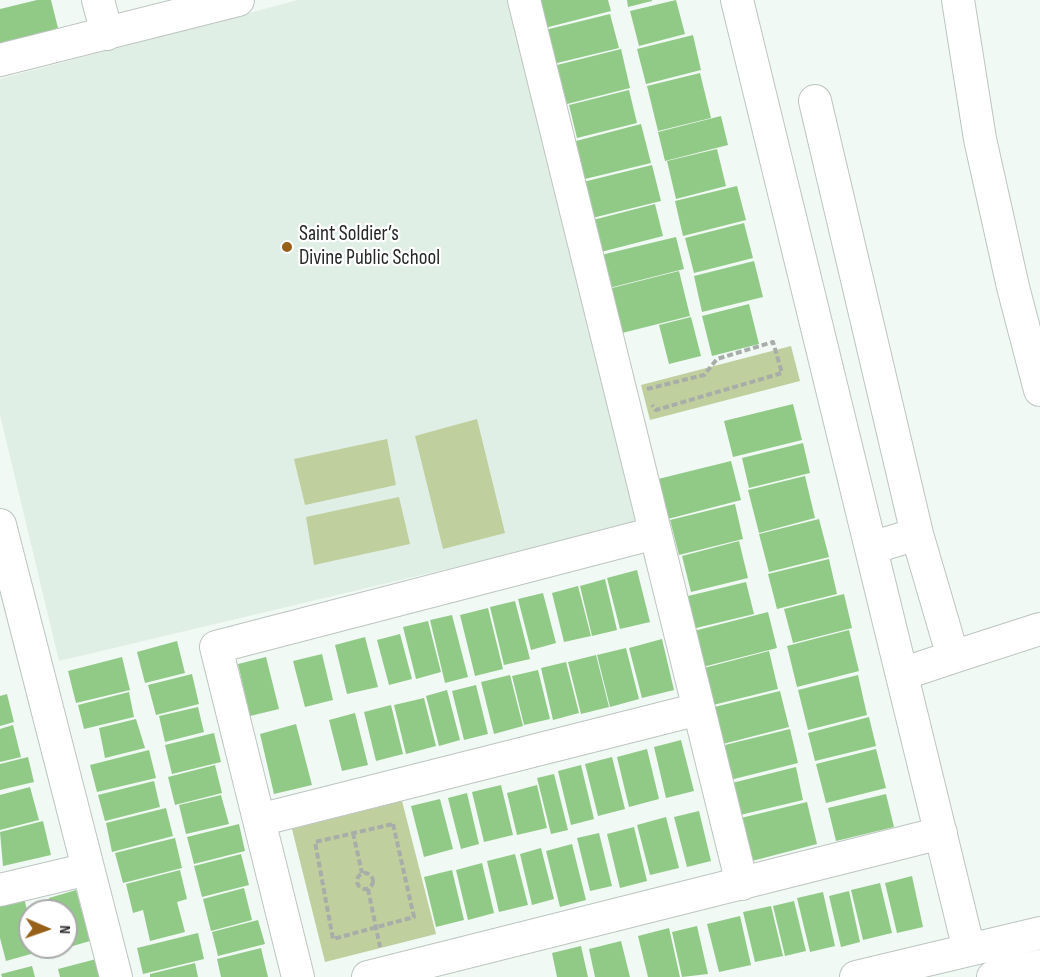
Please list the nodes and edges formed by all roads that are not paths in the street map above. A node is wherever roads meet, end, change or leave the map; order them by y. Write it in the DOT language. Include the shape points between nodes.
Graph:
graph roads {
  1 [pos="98,0"];
  2 [pos="238,0"];
  3 [pos="524,0"];
  4 [pos="737,0"];
  5 [pos="958,0"];
  6 [pos="107,34"];
  7 [pos="0,60"];
  8 [pos="815,101"];
  9 [pos="840,210"];
  10 [pos="792,224"];
  11 [pos="1040,390"];
  12 [pos="0,525"];
  13 [pos="655,533"];
  14 [pos="916,534"];
  15 [pos="871,548"];
  16 [pos="1040,629"];
  17 [pos="953,657"];
  18 [pos="902,674"];
  19 [pos="699,710"];
  20 [pos="259,820"];
  21 [pos="941,833"];
  22 [pos="88,869"];
  23 [pos="742,884"];
  24 [pos="0,890"];
  25 [pos="1040,933"];
  26 [pos="969,950"];
  27 [pos="1040,966"];
  28 [pos="376,975"];
  29 [pos="116,977"];
  30 [pos="298,977"];
  31 [pos="856,977"];
  32 [pos="993,977"];
  1 -- 6 [label="street"];
  2 -- 6 [label="street"];
  3 -- 13 [label="street" via="636,403"];
  4 -- 10 [label="street"];
  5 -- 11 [label="street" via="980,139"];
  6 -- 7 [label="street"];
  8 -- 9 [label="street"];
  9 -- 10 [label="street"];
  9 -- 14 [label="street"];
  10 -- 15 [label="street"];
  12 -- 22 [label="street"];
  13 -- 19 [label="street"];
  13 -- 20 [label="street" via="216,647"];
  14 -- 15 [label="street"];
  14 -- 17 [label="street"];
  15 -- 18 [label="street"];
  16 -- 17 [label="street"];
  17 -- 18 [label="street"];
  18 -- 21 [label="street"];
  19 -- 20 [label="street"];
  19 -- 23 [label="street"];
  20 -- 30 [label="street"];
  21 -- 23 [label="street"];
  21 -- 26 [label="street"];
  22 -- 24 [label="street"];
  22 -- 29 [label="street"];
  23 -- 28 [label="street"];
  25 -- 26 [label="street"];
  26 -- 31 [label="street"];
  27 -- 32 [label="street"];
}
